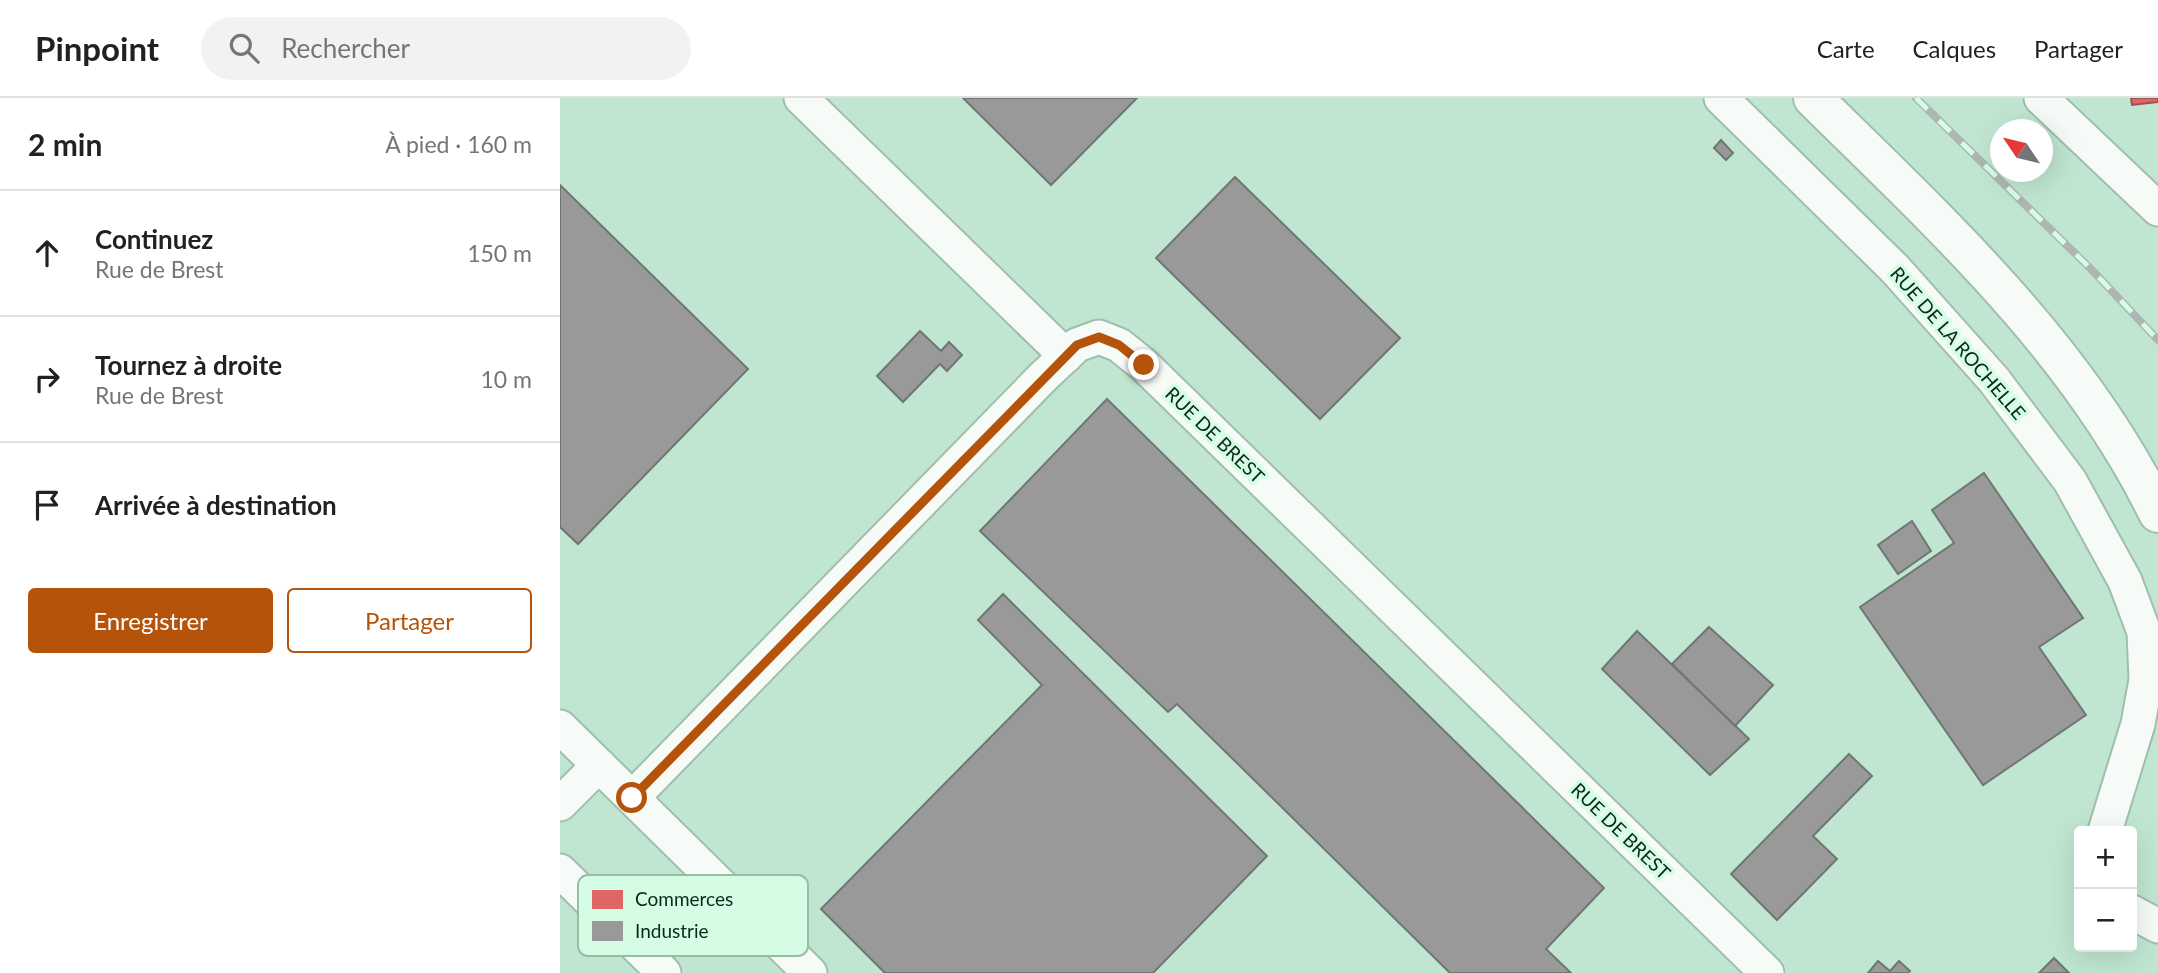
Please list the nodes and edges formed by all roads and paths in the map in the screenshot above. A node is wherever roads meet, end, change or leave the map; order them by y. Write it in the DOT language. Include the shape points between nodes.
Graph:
graph roads {
  1 [pos="801,98"];
  2 [pos="1721,98"];
  3 [pos="1813,98"];
  4 [pos="2041,98"];
  5 [pos="2158,209"];
  6 [pos="1066,356"];
  7 [pos="2158,513"];
  8 [pos="560,727"];
  9 [pos="599,765"];
  10 [pos="632,798"];
  11 [pos="560,804"];
  12 [pos="2107,826"];
  13 [pos="560,870"];
  14 [pos="710,875"];
  15 [pos="578,888"];
  16 [pos="2137,915"];
  17 [pos="2158,926"];
  18 [pos="647,956"];
  19 [pos="793,956"];
  20 [pos="664,973"];
  21 [pos="810,973"];
  22 [pos="1767,973"];
  1 -- 6 [label="street"];
  2 -- 12 [label="street, RUE DE LA ROCHELLE" via="1895,269 1994,380 2070,481 2125,581 2144,632 2147,680"];
  3 -- 7 [label="main road" via="1945,228 2059,356 2110,428"];
  4 -- 5 [label="street"];
  6 -- 10 [label="street, RUE DE BREST"];
  6 -- 22 [label="street, RUE DE BREST" via="1077,345 1099,337 1119,345 1144,365"];
  8 -- 9 [label="street"];
  9 -- 10 [label="street"];
  9 -- 11 [label="street"];
  10 -- 14 [label="street"];
  13 -- 15 [label="street"];
  16 -- 17 [label="street"];
  18 -- 20 [label="street"];
  19 -- 21 [label="street"];
}
